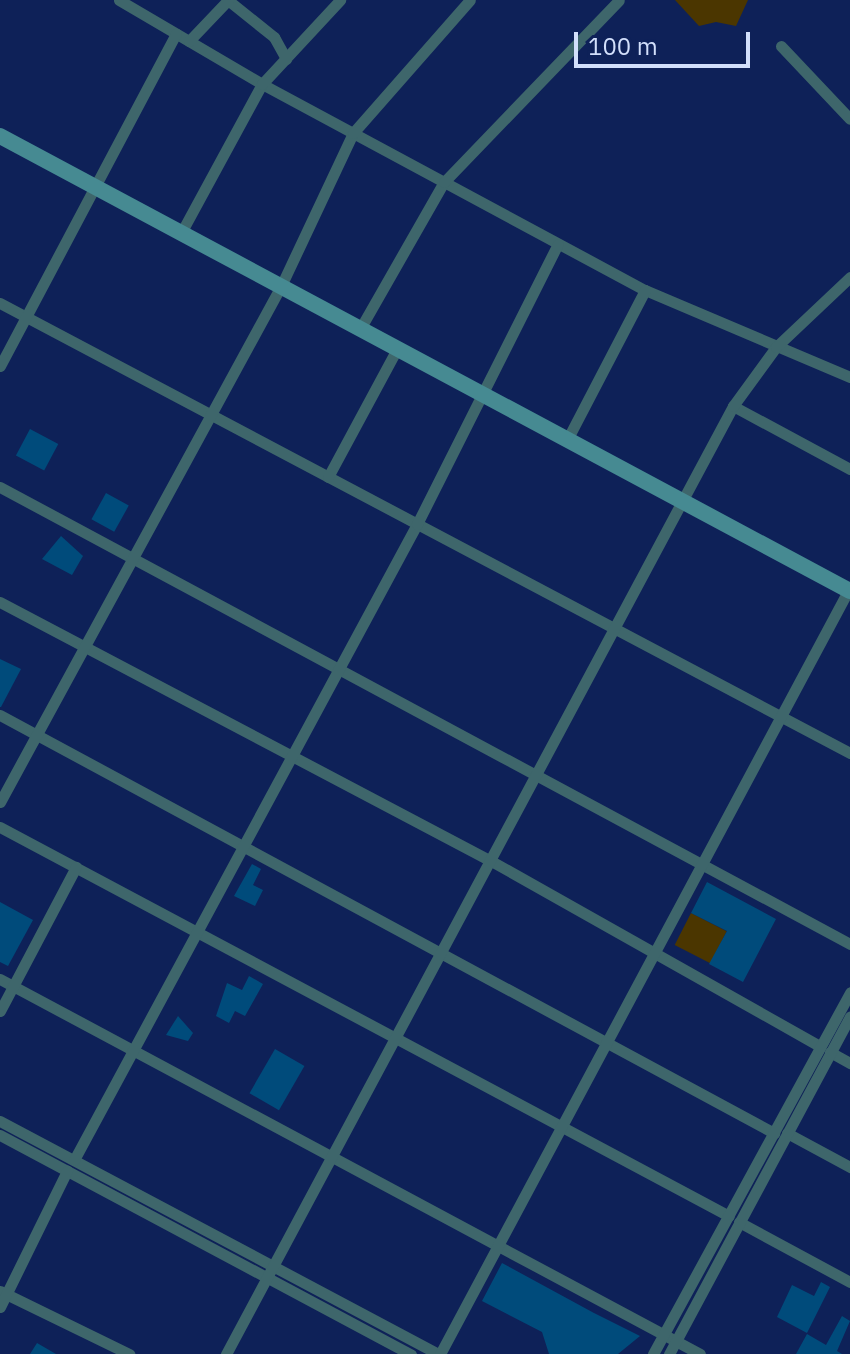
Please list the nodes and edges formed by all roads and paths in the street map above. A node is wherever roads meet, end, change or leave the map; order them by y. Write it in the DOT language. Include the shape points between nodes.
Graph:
graph roads {
  1 [pos="119,0"];
  2 [pos="340,0"];
  3 [pos="470,0"];
  4 [pos="619,0"];
  5 [pos="228,1"];
  6 [pos="176,34"];
  7 [pos="189,41"];
  8 [pos="781,46"];
  9 [pos="286,59"];
  10 [pos="262,84"];
  11 [pos="850,119"];
  12 [pos="353,133"];
  13 [pos="0,136"];
  14 [pos="444,182"];
  15 [pos="96,187"];
  16 [pos="181,233"];
  17 [pos="558,244"];
  18 [pos="850,277"];
  19 [pos="281,286"];
  20 [pos="645,290"];
  21 [pos="0,303"];
  22 [pos="26,317"];
  23 [pos="360,329"];
  24 [pos="776,347"];
  25 [pos="397,349"];
  26 [pos="0,366"];
  27 [pos="850,377"];
  28 [pos="482,394"];
  29 [pos="733,406"];
  30 [pos="211,416"];
  31 [pos="567,440"];
  32 [pos="850,469"];
  33 [pos="328,477"];
  34 [pos="0,487"];
  35 [pos="683,502"];
  36 [pos="417,524"];
  37 [pos="135,560"];
  38 [pos="849,590"];
  39 [pos="0,602"];
  40 [pos="616,627"];
  41 [pos="83,644"];
  42 [pos="339,669"];
  43 [pos="0,715"];
  44 [pos="781,717"];
  45 [pos="37,735"];
  46 [pos="850,753"];
  47 [pos="289,757"];
  48 [pos="536,775"];
  49 [pos="0,802"];
  50 [pos="0,827"];
  51 [pos="243,848"];
  52 [pos="493,862"];
  53 [pos="703,865"];
  54 [pos="76,867"];
  55 [pos="198,932"];
  56 [pos="850,944"];
  57 [pos="440,956"];
  58 [pos="655,956"];
  59 [pos="0,979"];
  60 [pos="13,986"];
  61 [pos="850,992"];
  62 [pos="0,1011"];
  63 [pos="850,1016"];
  64 [pos="396,1038"];
  65 [pos="608,1044"];
  66 [pos="825,1049"];
  67 [pos="134,1051"];
  68 [pos="850,1063"];
  69 [pos="0,1121"];
  70 [pos="563,1128"];
  71 [pos="774,1133"];
  72 [pos="787,1133"];
  73 [pos="0,1135"];
  74 [pos="332,1157"];
  75 [pos="70,1166"];
  76 [pos="850,1167"];
  77 [pos="734,1219"];
  78 [pos="500,1247"];
  79 [pos="270,1272"];
  80 [pos="850,1282"];
  81 [pos="3,1293"];
  82 [pos="0,1307"];
  83 [pos="664,1335"];
  84 [pos="676,1341"];
  85 [pos="129,1354"];
  86 [pos="226,1354"];
  87 [pos="411,1354"];
  88 [pos="439,1354"];
  89 [pos="653,1354"];
  90 [pos="669,1354"];
  91 [pos="700,1354"];
  1 -- 6 [label="street"];
  2 -- 9 [label="street"];
  3 -- 12 [label="street"];
  4 -- 14 [label="street"];
  5 -- 7 [label="street"];
  5 -- 9 [label="street" via="274,37"];
  6 -- 7 [label="street"];
  6 -- 15 [label="street"];
  7 -- 10 [label="street"];
  8 -- 11 [label="street"];
  9 -- 10 [label="street"];
  10 -- 12 [label="street"];
  10 -- 16 [label="street"];
  12 -- 14 [label="street"];
  12 -- 19 [label="street"];
  13 -- 15 [label="street"];
  14 -- 17 [label="street"];
  14 -- 23 [label="street"];
  15 -- 16 [label="street"];
  15 -- 22 [label="street"];
  16 -- 19 [label="street"];
  17 -- 20 [label="street"];
  17 -- 28 [label="street"];
  18 -- 24 [label="street"];
  19 -- 23 [label="street"];
  19 -- 30 [label="street"];
  20 -- 24 [label="street"];
  20 -- 31 [label="street"];
  21 -- 22 [label="street"];
  22 -- 26 [label="street"];
  22 -- 30 [label="street"];
  23 -- 25 [label="street"];
  24 -- 27 [label="street"];
  24 -- 29 [label="street"];
  25 -- 28 [label="street"];
  25 -- 33 [label="street"];
  28 -- 31 [label="street"];
  28 -- 36 [label="street"];
  29 -- 32 [label="street"];
  29 -- 35 [label="street"];
  30 -- 33 [label="street"];
  30 -- 37 [label="street"];
  31 -- 35 [label="street"];
  33 -- 36 [label="street"];
  34 -- 37 [label="street"];
  35 -- 38 [label="street"];
  35 -- 40 [label="street"];
  36 -- 40 [label="street"];
  36 -- 42 [label="street"];
  37 -- 41 [label="street"];
  37 -- 42 [label="street"];
  38 -- 44 [label="street"];
  39 -- 41 [label="street"];
  40 -- 44 [label="street"];
  40 -- 48 [label="street"];
  41 -- 45 [label="street"];
  41 -- 47 [label="street"];
  42 -- 47 [label="street"];
  42 -- 48 [label="street"];
  43 -- 45 [label="street"];
  44 -- 46 [label="street"];
  44 -- 53 [label="street"];
  45 -- 49 [label="street"];
  45 -- 51 [label="street"];
  47 -- 51 [label="street"];
  47 -- 52 [label="street"];
  48 -- 52 [label="street"];
  48 -- 53 [label="street"];
  50 -- 54 [label="street"];
  51 -- 55 [label="street"];
  51 -- 57 [label="street"];
  52 -- 57 [label="street"];
  52 -- 58 [label="street"];
  53 -- 56 [label="street"];
  53 -- 58 [label="street"];
  54 -- 55 [label="street"];
  54 -- 60 [label="street"];
  55 -- 64 [label="street"];
  55 -- 67 [label="street"];
  57 -- 64 [label="street"];
  57 -- 65 [label="street"];
  58 -- 65 [label="street"];
  58 -- 66 [label="street"];
  59 -- 60 [label="street"];
  60 -- 62 [label="street"];
  60 -- 67 [label="street"];
  61 -- 66 [label="street"];
  63 -- 66 [label="street"];
  64 -- 70 [label="street"];
  64 -- 74 [label="street"];
  65 -- 70 [label="street"];
  65 -- 71 [label="street"];
  66 -- 68 [label="street"];
  66 -- 71 [label="street"];
  66 -- 72 [label="street"];
  67 -- 74 [label="street"];
  67 -- 75 [label="street"];
  69 -- 75 [label="street"];
  70 -- 77 [label="street"];
  70 -- 78 [label="street"];
  71 -- 77 [label="street"];
  72 -- 76 [label="street"];
  72 -- 77 [label="street"];
  73 -- 75 [label="street"];
  74 -- 78 [label="street"];
  74 -- 79 [label="street"];
  75 -- 79 [label="street"];
  75 -- 81 [label="street"];
  77 -- 80 [label="street"];
  77 -- 83 [label="street"];
  77 -- 84 [label="street"];
  78 -- 83 [label="street"];
  78 -- 88 [label="street"];
  79 -- 86 [label="street"];
  79 -- 87 [label="street"];
  79 -- 88 [label="street"];
  81 -- 82 [label="street"];
  81 -- 85 [label="street"];
  83 -- 84 [label="street"];
  83 -- 89 [label="street"];
  84 -- 90 [label="street"];
  84 -- 91 [label="street"];
}
